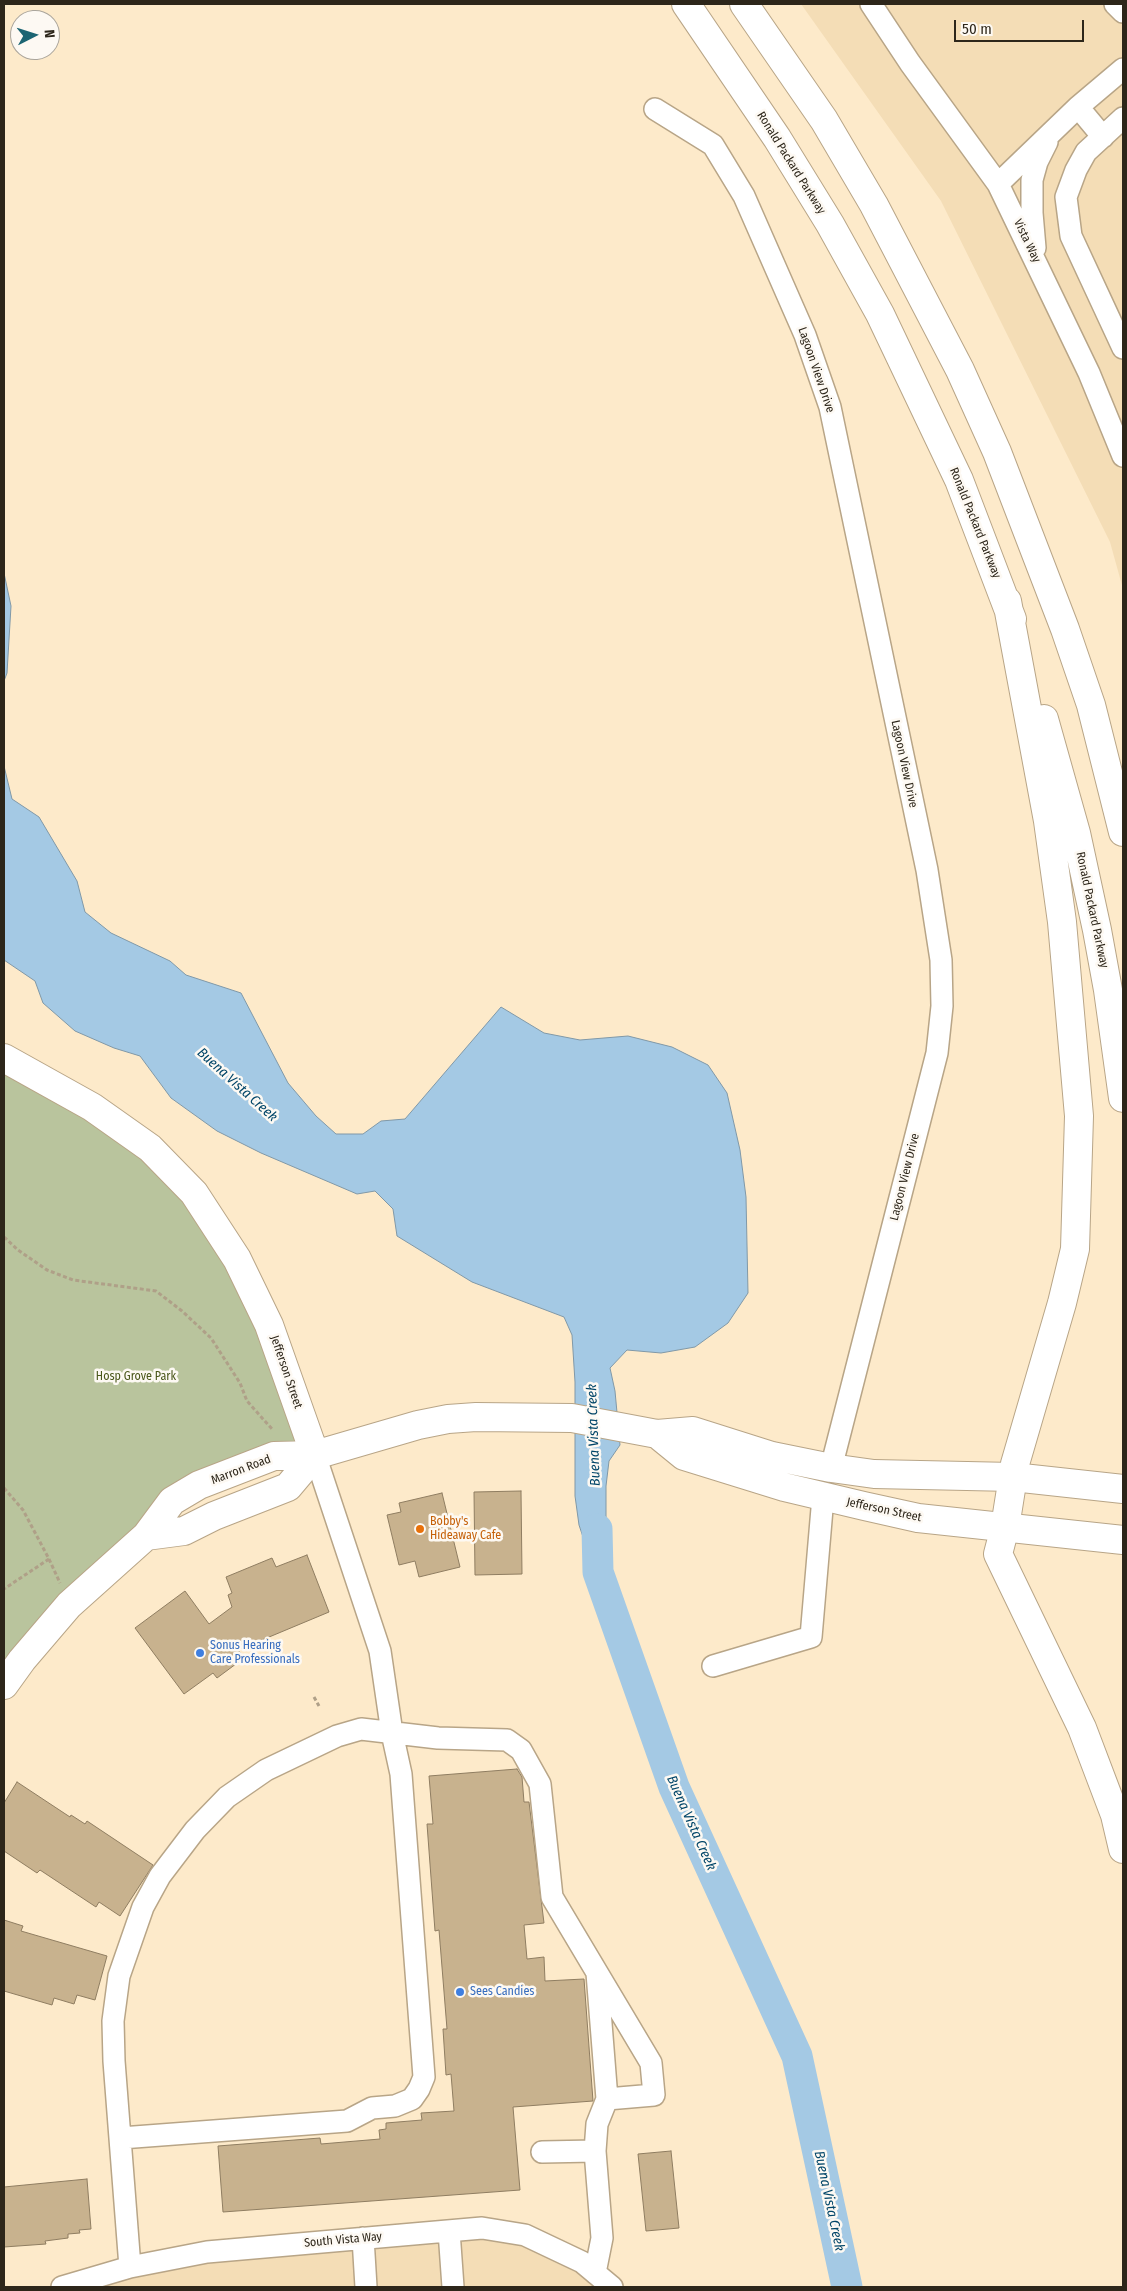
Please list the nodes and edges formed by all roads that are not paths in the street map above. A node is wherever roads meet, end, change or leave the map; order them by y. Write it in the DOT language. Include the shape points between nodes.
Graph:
graph roads {
  1 [pos="686,4"];
  2 [pos="744,4"];
  3 [pos="871,4"];
  4 [pos="1115,4"];
  5 [pos="1123,12"];
  6 [pos="1123,69"];
  7 [pos="1078,106"];
  8 [pos="655,109"];
  9 [pos="1123,118"];
  10 [pos="1052,132"];
  11 [pos="1103,136"];
  12 [pos="998,184"];
  13 [pos="1036,260"];
  14 [pos="1123,348"];
  15 [pos="1123,456"];
  16 [pos="1007,601"];
  17 [pos="1091,705"];
  18 [pos="1123,796"];
  19 [pos="1123,832"];
  20 [pos="4,1058"];
  21 [pos="1123,1098"];
  22 [pos="657,1434"];
  23 [pos="315,1455"];
  24 [pos="831,1468"];
  25 [pos="1013,1477"];
  26 [pos="1121,1489"];
  27 [pos="823,1497"];
  28 [pos="1005,1527"];
  29 [pos="1119,1539"];
  30 [pos="713,1666"];
  31 [pos="4,1685"];
  32 [pos="392,1733"];
  33 [pos="1123,1848"];
  34 [pos="597,1973"];
  35 [pos="607,2099"];
  36 [pos="121,2138"];
  37 [pos="542,2152"];
  38 [pos="596,2152"];
  39 [pos="449,2231"];
  40 [pos="363,2238"];
  41 [pos="130,2267"];
  42 [pos="595,2273"];
  43 [pos="62,2287"];
  44 [pos="366,2287"];
  45 [pos="453,2287"];
  46 [pos="612,2287"];
  1 -- 16 [label="main road, Ronald Packard Parkway" via="777,138 880,314 959,480"];
  2 -- 17 [label="main road" via="824,120 874,205 960,370 1038,556"];
  3 -- 12 [label="street, Vista Way"];
  4 -- 5 [label="street"];
  6 -- 7 [label="street"];
  7 -- 10 [label="street"];
  7 -- 11 [label="street"];
  8 -- 24 [label="street, Lagoon View Drive" via="713,145 744,196 812,353 834,426 926,870 941,960 942,1006 937,1053"];
  9 -- 11 [label="street"];
  10 -- 12 [label="street"];
  10 -- 13 [label="street" via="1032,180"];
  11 -- 14 [label="street" via="1086,152 1066,197 1071,236"];
  12 -- 13 [label="street, Vista Way"];
  13 -- 15 [label="street, Vista Way" via="1089,373"];
  16 -- 21 [label="main road, Ronald Packard Parkway" via="1076,833 1108,990"];
  16 -- 25 [label="main road" via="1048,821 1062,922 1079,1116 1075,1248"];
  17 -- 18 [label="main road"];
  17 -- 19 [label="main road"];
  20 -- 23 [label="main road, Jefferson Street" via="92,1106 150,1148 194,1193 237,1259 269,1325"];
  22 -- 23 [label="main road, Jefferson Street" via="572,1418 448,1419"];
  22 -- 24 [label="main road, Jefferson Street" via="692,1431 772,1456"];
  22 -- 27 [label="main road, Jefferson Street" via="684,1456"];
  23 -- 31 [label="main road, Marron Road" via="274,1456 199,1485 172,1501 146,1536 69,1605"];
  23 -- 32 [label="street" via="380,1651"];
  24 -- 25 [label="main road, Jefferson Street" via="874,1474"];
  25 -- 26 [label="main road, Jefferson Street"];
  25 -- 28 [label="main road"];
  27 -- 28 [label="main road, Jefferson Street" via="918,1518"];
  27 -- 30 [label="street" via="811,1637"];
  28 -- 29 [label="main road, Jefferson Street"];
  28 -- 33 [label="main road" via="998,1554 1082,1728 1115,1815"];
  32 -- 34 [label="street" via="507,1740 522,1750 540,1784 552,1896"];
  32 -- 36 [label="street" via="361,1729 337,1736 266,1770 227,1797 195,1830 160,1876 143,1907 119,1976 113,2021"];
  32 -- 36 [label="street" via="402,1774 424,2077 419,2089 412,2099 394,2106 372,2108 346,2121"];
  34 -- 35 [label="street"];
  34 -- 35 [label="street" via="651,2063 654,2095"];
  35 -- 38 [label="street" via="597,2124"];
  36 -- 41 [label="street"];
  37 -- 38 [label="street"];
  38 -- 42 [label="street" via="602,2238"];
  39 -- 40 [label="street, South Vista Way"];
  39 -- 42 [label="street, South Vista Way" via="482,2228 525,2235 582,2262"];
  39 -- 45 [label="street"];
  40 -- 41 [label="street, South Vista Way" via="207,2252"];
  40 -- 44 [label="street"];
  41 -- 43 [label="street, South Vista Way"];
  42 -- 46 [label="street, South Vista Way"];
}
